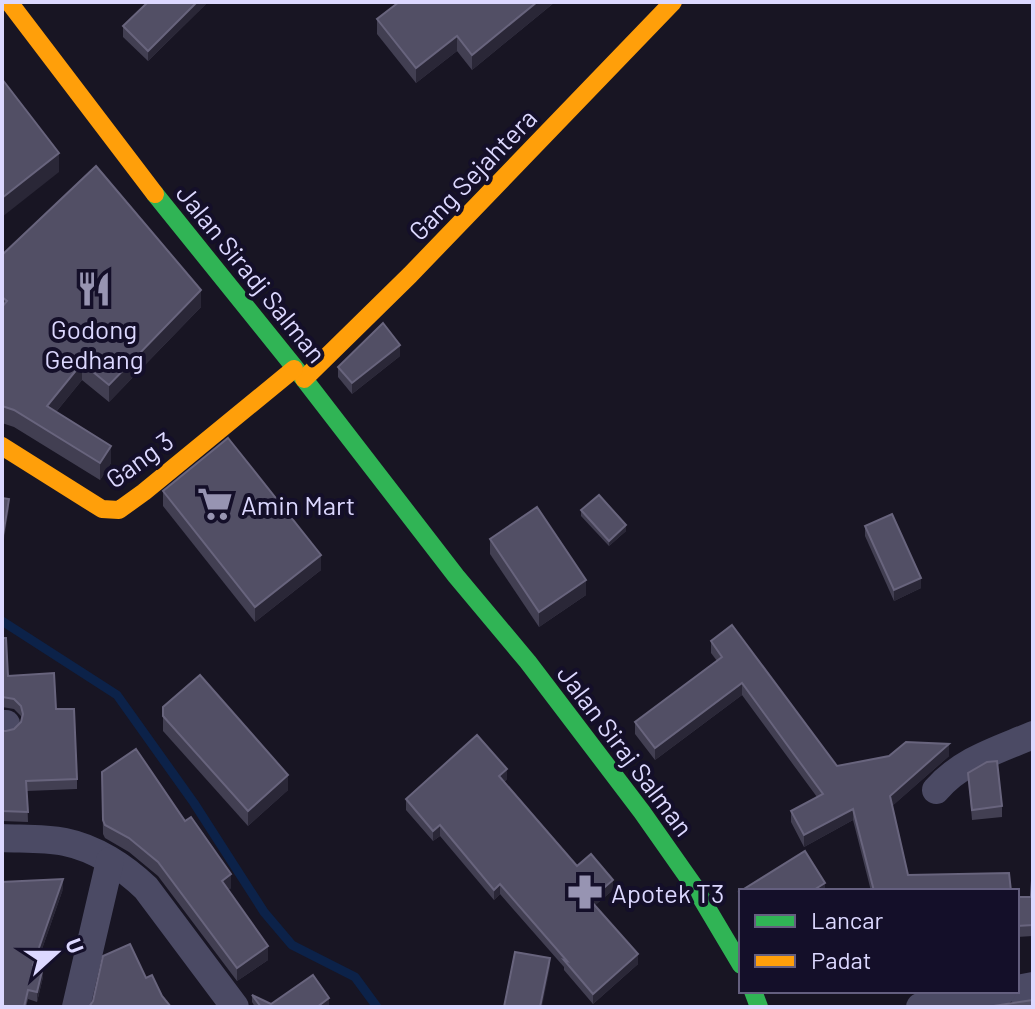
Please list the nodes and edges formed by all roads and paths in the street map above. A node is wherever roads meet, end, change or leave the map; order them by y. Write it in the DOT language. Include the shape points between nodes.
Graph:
graph roads {
  1 [pos="9,2"];
  2 [pos="673,2"];
  3 [pos="299,374"];
  4 [pos="2,446"];
  5 [pos="456,576"];
  6 [pos="1033,735"];
  7 [pos="936,790"];
  8 [pos="2,838"];
  9 [pos="110,861"];
  10 [pos="739,962"];
  11 [pos="992,993"];
  12 [pos="76,1007"];
  13 [pos="235,1007"];
  14 [pos="920,1007"];
  1 -- 3 [label="street, Jalan Siradj Salman"];
  2 -- 3 [label="street, Gang Sejahtera" via="410,275"];
  3 -- 4 [label="street, Gang 3" via="119,510 102,509"];
  3 -- 5 [label="street, Jalan Siradj Salman"];
  5 -- 10 [label="street, Jalan Siraj Salman" via="642,812"];
  6 -- 7 [label="street" via="961,767"];
  8 -- 9 [label="street" via="66,842"];
  9 -- 12 [label="street"];
  9 -- 13 [label="street" via="146,888"];
  11 -- 14 [label="street"];
}
